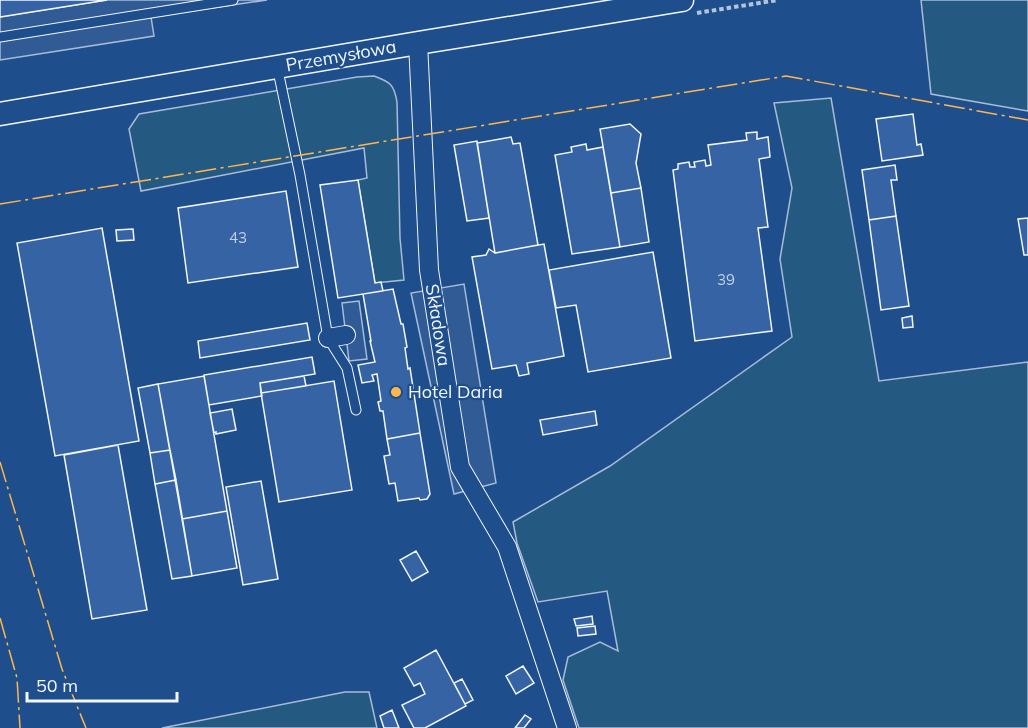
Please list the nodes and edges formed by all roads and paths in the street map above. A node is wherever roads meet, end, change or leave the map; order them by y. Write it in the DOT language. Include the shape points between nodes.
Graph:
graph roads {
  1 [pos="232,0"];
  2 [pos="682,0"];
  3 [pos="0,37"];
  4 [pos="418,43"];
  5 [pos="278,66"];
  6 [pos="0,114"];
  7 [pos="356,410"];
  8 [pos="567,728"];
  1 -- 3 [label="lane"];
  2 -- 4 [label="street, Przemysłowa"];
  4 -- 5 [label="street, Przemysłowa"];
  4 -- 8 [label="street, Składowa" via="429,270 460,467 507,547"];
  5 -- 6 [label="street, Przemysłowa"];
  5 -- 7 [label="lane"];
}
